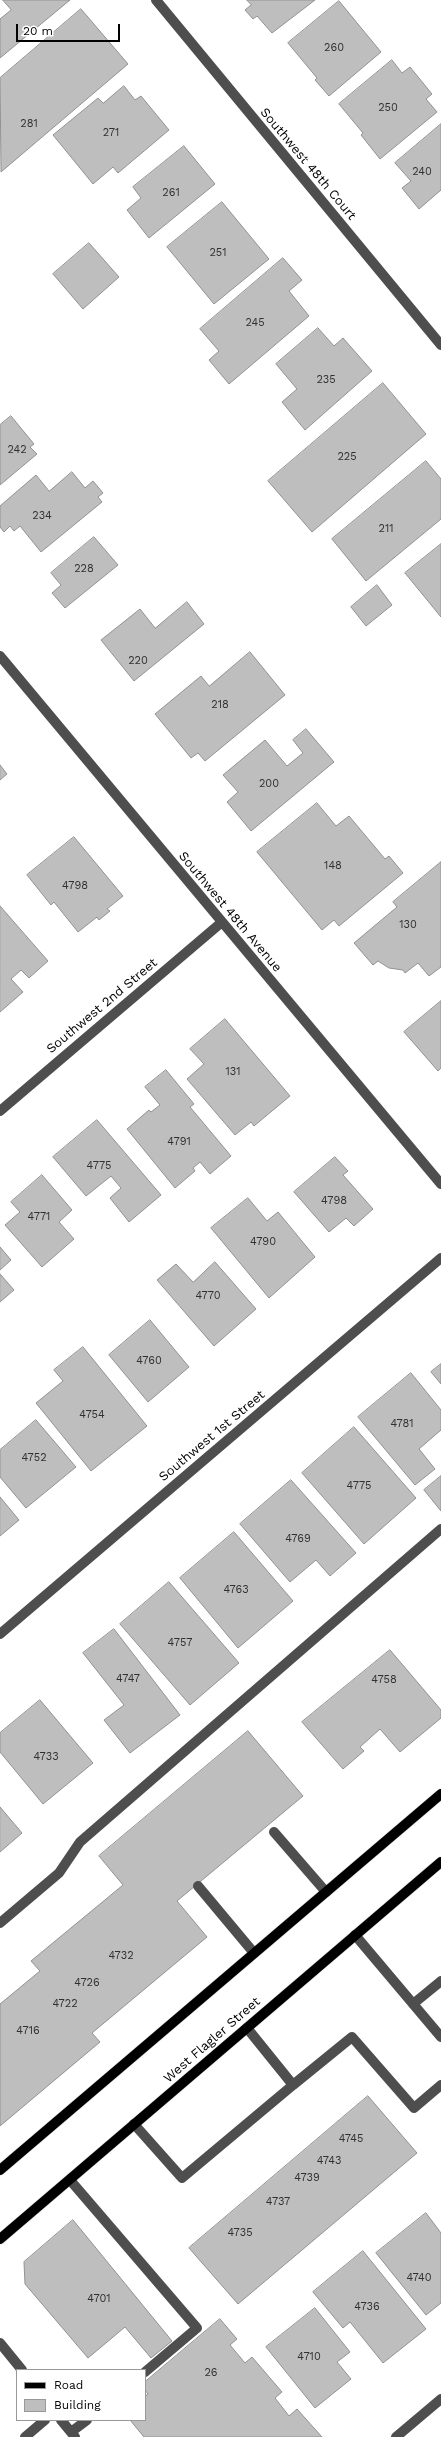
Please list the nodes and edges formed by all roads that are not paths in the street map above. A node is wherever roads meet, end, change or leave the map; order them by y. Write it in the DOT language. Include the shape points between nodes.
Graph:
graph roads {
  1 [pos="156,0"];
  2 [pos="441,344"];
  3 [pos="0,656"];
  4 [pos="222,922"];
  5 [pos="0,1111"];
  6 [pos="441,1184"];
  7 [pos="441,1258"];
  8 [pos="441,1529"];
  9 [pos="0,1634"];
  10 [pos="441,1794"];
  11 [pos="274,1832"];
  12 [pos="441,1862"];
  13 [pos="198,1886"];
  14 [pos="326,1892"];
  15 [pos="0,1923"];
  16 [pos="355,1935"];
  17 [pos="254,1953"];
  18 [pos="441,1981"];
  19 [pos="414,2004"];
  20 [pos="247,2028"];
  21 [pos="441,2037"];
  22 [pos="293,2085"];
  23 [pos="441,2085"];
  24 [pos="134,2124"];
  25 [pos="0,2170"];
  26 [pos="70,2180"];
  27 [pos="0,2239"];
  28 [pos="0,2343"];
  29 [pos="21,2369"];
  30 [pos="146,2371"];
  31 [pos="441,2399"];
  32 [pos="44,2421"];
  33 [pos="62,2421"];
  34 [pos="85,2421"];
  35 [pos="73,2435"];
  36 [pos="25,2437"];
  37 [pos="396,2437"];
  1 -- 2 [label="street, Southwest 48th Court"];
  3 -- 4 [label="street, Southwest 48th Avenue"];
  4 -- 5 [label="street, Southwest 2nd Street"];
  4 -- 6 [label="street, Southwest 48th Avenue"];
  7 -- 9 [label="street, Southwest 1st Street"];
  8 -- 15 [label="street" via="80,1842 59,1873"];
  10 -- 14 [label="main road"];
  11 -- 14 [label="street"];
  12 -- 16 [label="main road, West Flagler Street"];
  13 -- 17 [label="street"];
  14 -- 17 [label="main road"];
  16 -- 19 [label="street"];
  16 -- 20 [label="main road, West Flagler Street"];
  17 -- 25 [label="main road"];
  18 -- 19 [label="street"];
  19 -- 21 [label="street"];
  20 -- 22 [label="street"];
  20 -- 24 [label="main road, West Flagler Street"];
  22 -- 23 [label="street" via="352,2037 414,2108"];
  22 -- 24 [label="street" via="182,2178"];
  24 -- 26 [label="main road, West Flagler Street"];
  26 -- 27 [label="main road, West Flagler Street"];
  26 -- 30 [label="street" via="197,2328"];
  28 -- 29 [label="street"];
  31 -- 37 [label="street"];
  32 -- 36 [label="street"];
  33 -- 35 [label="street"];
  34 -- 35 [label="street"];
}
